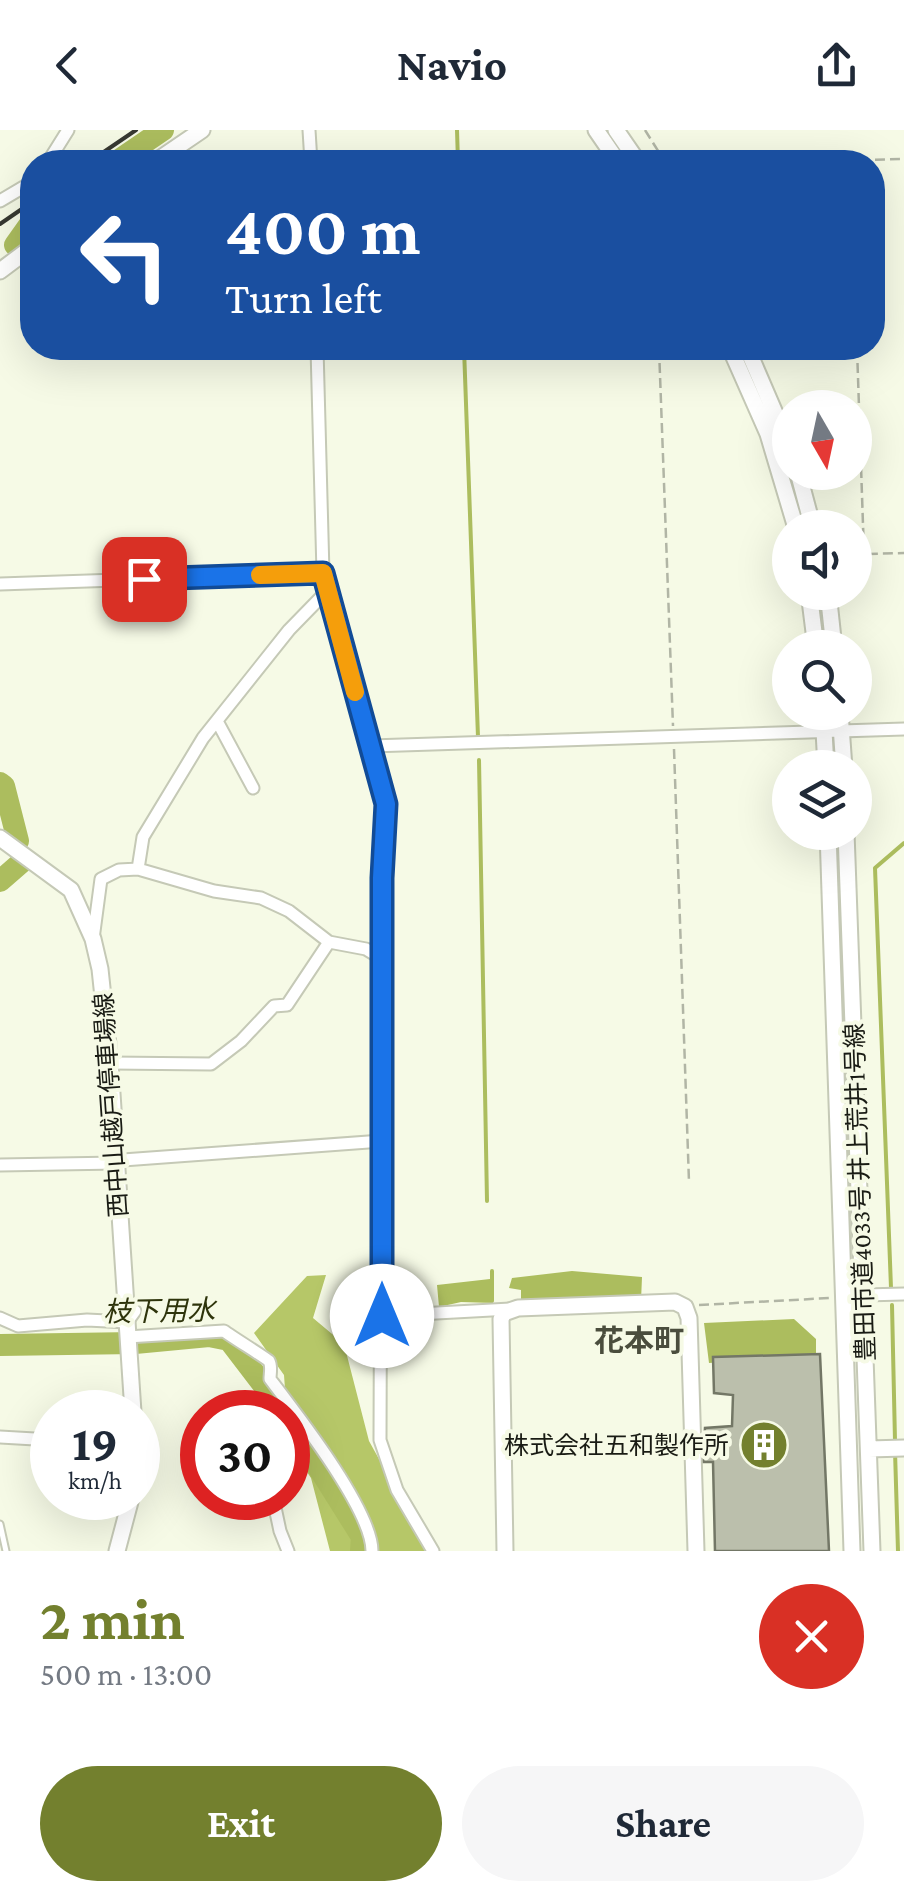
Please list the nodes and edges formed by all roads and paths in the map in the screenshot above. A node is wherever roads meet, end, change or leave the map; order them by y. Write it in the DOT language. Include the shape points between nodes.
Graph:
graph roads {
  1 [pos="202,130"];
  2 [pos="172,150"];
  3 [pos="317,360"];
  4 [pos="659,360"];
  5 [pos="735,360"];
  6 [pos="753,360"];
  7 [pos="857,360"];
  8 [pos="772,400"];
  9 [pos="790,510"];
  10 [pos="904,553"];
  11 [pos="323,573"];
  12 [pos="0,584"];
  13 [pos="327,591"];
  14 [pos="217,720"];
  15 [pos="904,729"];
  16 [pos="834,731"];
  17 [pos="674,736"];
  18 [pos="372,746"];
  19 [pos="830,750"];
  20 [pos="839,750"];
  21 [pos="253,788"];
  22 [pos="1,841"];
  23 [pos="829,850"];
  24 [pos="847,850"];
  25 [pos="138,869"];
  26 [pos="93,939"];
  27 [pos="329,942"];
  28 [pos="384,960"];
  29 [pos="110,1063"];
  30 [pos="382,1141"];
  31 [pos="117,1163"];
  32 [pos="0,1165"];
  33 [pos="688,1182"];
  34 [pos="904,1294"];
  35 [pos="864,1296"];
  36 [pos="842,1297"];
  37 [pos="683,1306"];
  38 [pos="514,1309"];
  39 [pos="382,1316"];
  40 [pos="0,1318"];
  41 [pos="129,1330"];
  42 [pos="131,1390"];
  43 [pos="0,1436"];
  44 [pos="30,1438"];
  45 [pos="869,1448"];
  46 [pos="904,1448"];
  47 [pos="125,1520"];
  48 [pos="278,1520"];
  49 [pos="0,1524"];
  50 [pos="6,1551"];
  51 [pos="117,1551"];
  52 [pos="288,1551"];
  53 [pos="372,1551"];
  54 [pos="433,1551"];
  55 [pos="505,1551"];
  56 [pos="696,1551"];
  57 [pos="852,1551"];
  58 [pos="872,1551"];
  1 -- 2 [label="street"];
  3 -- 11 [label="street"];
  4 -- 17 [label="path"];
  5 -- 9 [label="street"];
  6 -- 8 [label="street"];
  7 -- 10 [label="path" via="864,554"];
  11 -- 12 [label="street"];
  11 -- 13 [label="street"];
  13 -- 14 [label="street"];
  13 -- 18 [label="street"];
  14 -- 21 [label="street"];
  14 -- 25 [label="street" via="143,836"];
  15 -- 16 [label="street"];
  16 -- 17 [label="street"];
  16 -- 19 [label="street"];
  16 -- 20 [label="street"];
  17 -- 18 [label="street"];
  17 -- 33 [label="path"];
  18 -- 28 [label="street" via="386,804"];
  22 -- 26 [label="street, 西中山越戸停車場線" via="71,890"];
  23 -- 36 [label="street, 豊田市道4033号 井上荒井1号線"];
  24 -- 35 [label="street, 豊田市道4033号 井上荒井1号線"];
  25 -- 26 [label="street" via="101,879"];
  25 -- 27 [label="street" via="262,898 290,910"];
  26 -- 29 [label="street, 西中山越戸停車場線"];
  27 -- 28 [label="street" via="366,948"];
  27 -- 29 [label="street" via="287,1004 274,1006 211,1064"];
  28 -- 30 [label="street"];
  29 -- 31 [label="street, 西中山越戸停車場線"];
  30 -- 31 [label="street"];
  30 -- 39 [label="street"];
  31 -- 32 [label="street"];
  31 -- 41 [label="street, 西中山越戸停車場線"];
  34 -- 35 [label="street"];
  35 -- 45 [label="street, 豊田市道4033号 井上荒井1号線"];
  36 -- 37 [label="path"];
  36 -- 57 [label="street, 豊田市道4033号 井上荒井1号線"];
  37 -- 38 [label="street"];
  37 -- 56 [label="street" via="689,1318"];
  38 -- 39 [label="street"];
  38 -- 55 [label="street" via="500,1322"];
  39 -- 54 [label="street" via="380,1440 397,1490"];
  40 -- 41 [label="street" via="18,1326 87,1320"];
  41 -- 42 [label="street, 西中山越戸停車場線"];
  41 -- 53 [label="street" via="224,1331 267,1359 270,1379 368,1528"];
  43 -- 44 [label="street"];
  45 -- 46 [label="street"];
  45 -- 58 [label="street, 豊田市道4033号 井上荒井1号線"];
  47 -- 51 [label="street"];
  48 -- 52 [label="street"];
  49 -- 50 [label="lane"];
}
